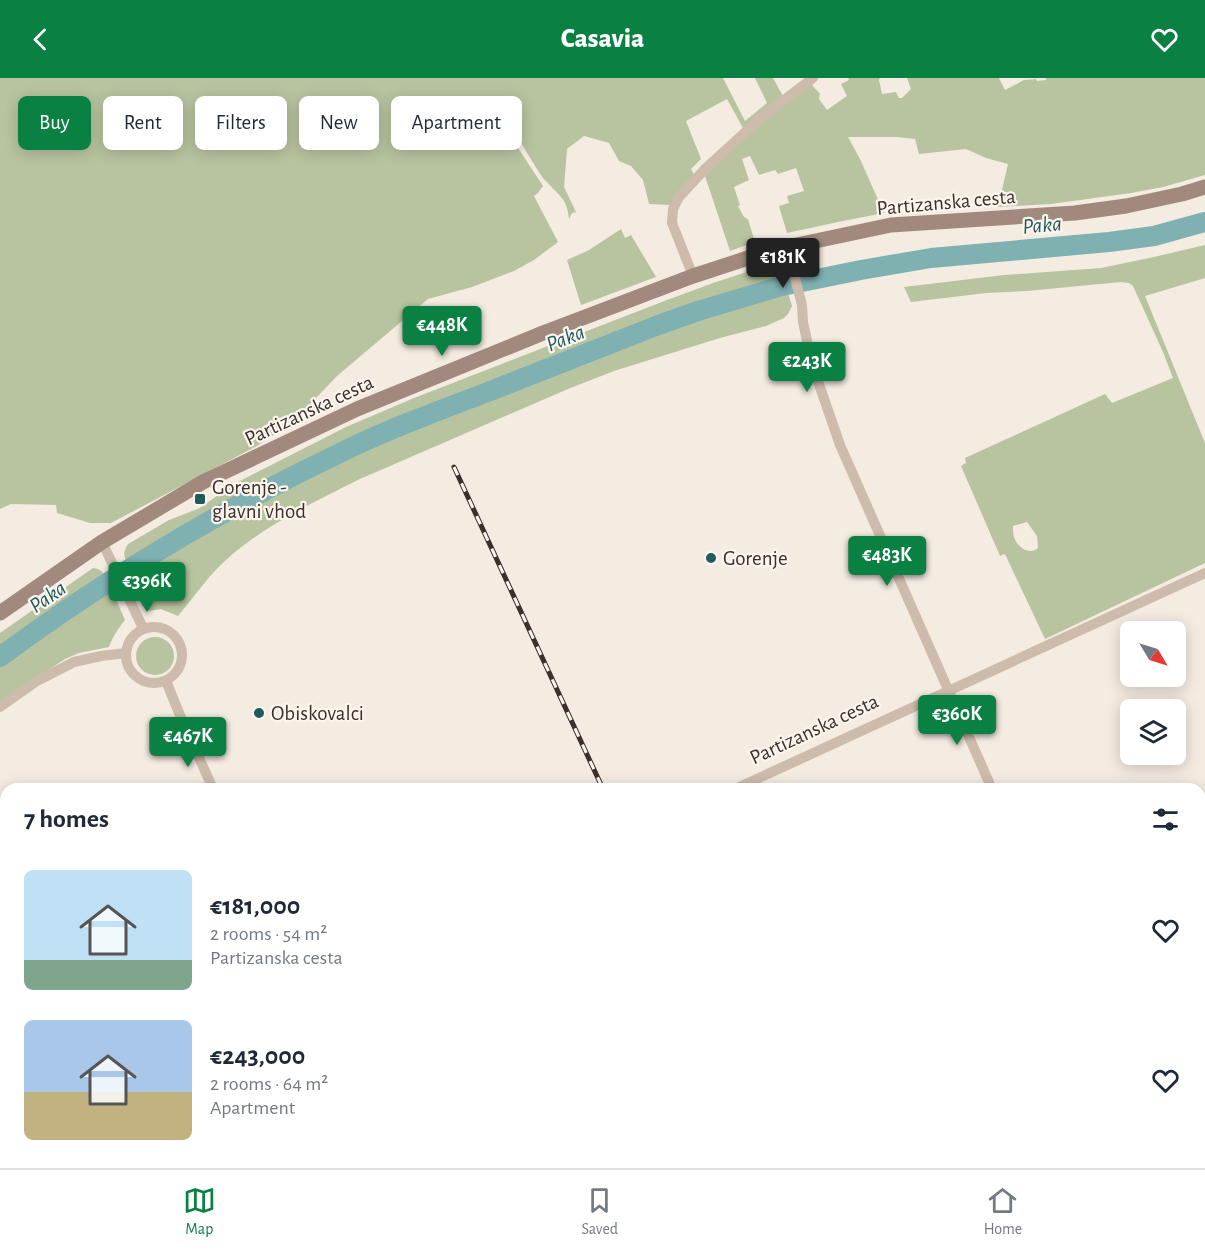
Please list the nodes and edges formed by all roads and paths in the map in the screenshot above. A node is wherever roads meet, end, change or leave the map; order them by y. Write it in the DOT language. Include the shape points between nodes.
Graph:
graph roads {
  1 [pos="813,78"];
  2 [pos="1205,187"];
  3 [pos="788,247"];
  4 [pos="693,276"];
  5 [pos="102,542"];
  6 [pos="1205,573"];
  7 [pos="0,613"];
  8 [pos="143,628"];
  9 [pos="126,653"];
  10 [pos="166,681"];
  11 [pos="948,691"];
  12 [pos="0,707"];
  13 [pos="182,720"];
  14 [pos="189,735"];
  15 [pos="210,783"];
  16 [pos="748,783"];
  17 [pos="989,783"];
  1 -- 4 [label="street" via="763,116 679,197 672,223"];
  2 -- 3 [label="main road, Partizanska cesta" via="1126,206 891,225"];
  3 -- 4 [label="main road, Partizanska cesta"];
  3 -- 11 [label="street" via="812,364 840,446"];
  4 -- 5 [label="main road, Partizanska cesta" via="357,409 203,482"];
  5 -- 7 [label="main road, Partizanska cesta"];
  5 -- 8 [label="street"];
  6 -- 11 [label="street, Partizanska cesta"];
  8 -- 9 [label="street" via="131,639"];
  8 -- 10 [label="street" via="161,627 180,642 182,663"];
  9 -- 10 [label="street" via="129,668 139,679 152,683"];
  9 -- 12 [label="street" via="74,662"];
  10 -- 13 [label="street"];
  11 -- 16 [label="street, Partizanska cesta"];
  11 -- 17 [label="street"];
  14 -- 15 [label="street"];
}
